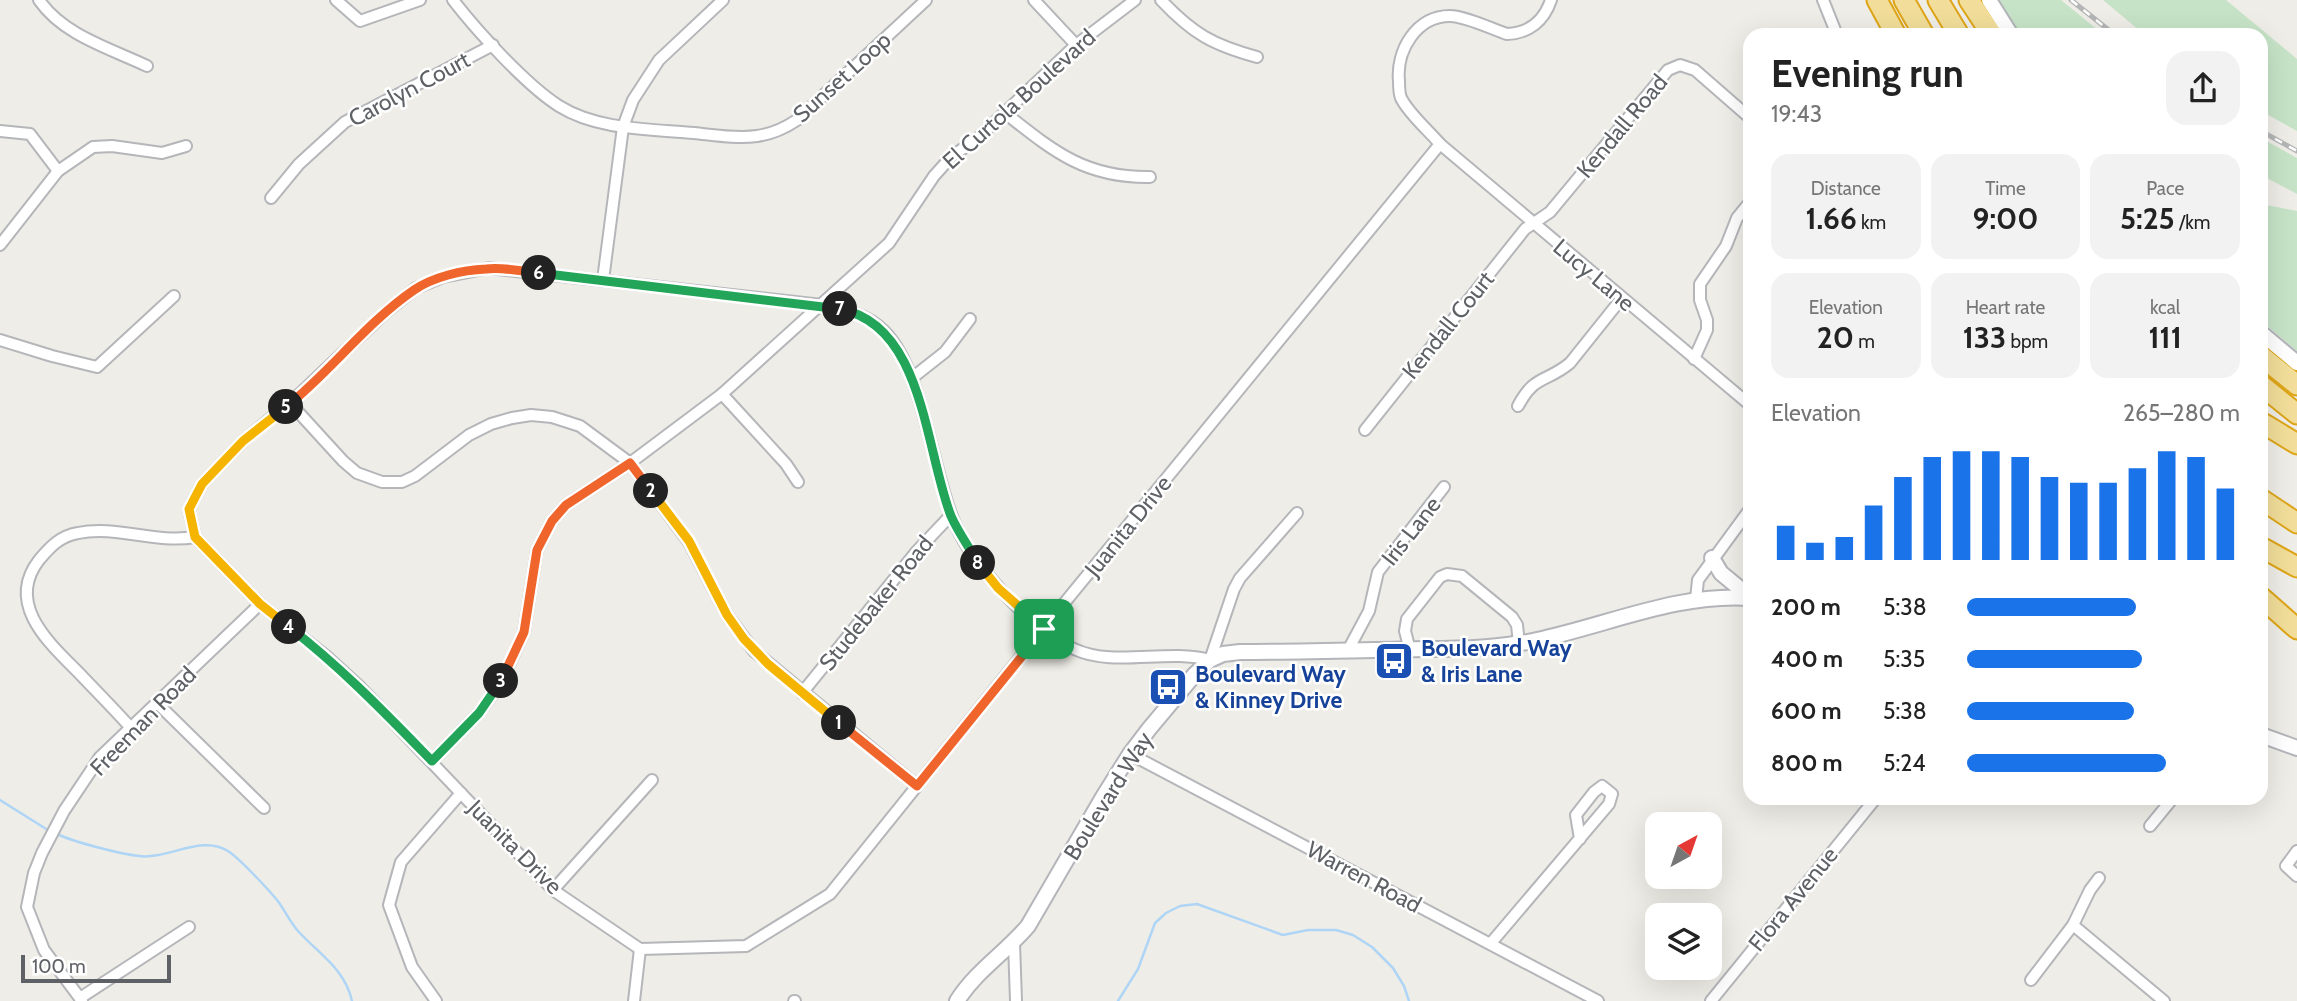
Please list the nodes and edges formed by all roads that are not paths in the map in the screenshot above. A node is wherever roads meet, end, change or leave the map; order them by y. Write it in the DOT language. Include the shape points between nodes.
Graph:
graph roads {
  1 [pos="39,0"];
  2 [pos="337,0"];
  3 [pos="420,0"];
  4 [pos="453,0"];
  5 [pos="723,0"];
  6 [pos="926,0"];
  7 [pos="1034,0"];
  8 [pos="1135,0"];
  9 [pos="1161,0"];
  10 [pos="1551,0"];
  11 [pos="1823,0"];
  12 [pos="1877,0"];
  13 [pos="1904,0"];
  14 [pos="1938,0"];
  15 [pos="1957,0"];
  16 [pos="1969,0"];
  17 [pos="1989,0"];
  18 [pos="1834,28"];
  19 [pos="1892,28"];
  20 [pos="1920,28"];
  21 [pos="1955,28"];
  22 [pos="1975,28"];
  23 [pos="1987,28"];
  24 [pos="2007,28"];
  25 [pos="493,45"];
  26 [pos="1076,45"];
  27 [pos="1258,57"];
  28 [pos="147,66"];
  29 [pos="1743,112"];
  30 [pos="1005,113"];
  31 [pos="623,127"];
  32 [pos="0,131"];
  33 [pos="1440,144"];
  34 [pos="186,146"];
  35 [pos="58,171"];
  36 [pos="1150,177"];
  37 [pos="271,198"];
  38 [pos="1743,211"];
  39 [pos="1534,223"];
  40 [pos="0,245"];
  41 [pos="603,280"];
  42 [pos="174,296"];
  43 [pos="1622,298"];
  44 [pos="821,305"];
  45 [pos="970,319"];
  46 [pos="2268,339"];
  47 [pos="0,340"];
  48 [pos="1694,359"];
  49 [pos="2268,362"];
  50 [pos="2297,363"];
  51 [pos="912,378"];
  52 [pos="2297,385"];
  53 [pos="2268,391"];
  54 [pos="722,394"];
  55 [pos="1743,399"];
  56 [pos="290,403"];
  57 [pos="1518,406"];
  58 [pos="2297,414"];
  59 [pos="2268,426"];
  60 [pos="1365,430"];
  61 [pos="2297,444"];
  62 [pos="630,463"];
  63 [pos="798,482"];
  64 [pos="1444,487"];
  65 [pos="2268,504"];
  66 [pos="1297,513"];
  67 [pos="951,515"];
  68 [pos="1743,518"];
  69 [pos="2297,523"];
  70 [pos="195,537"];
  71 [pos="2268,551"];
  72 [pos="1712,558"];
  73 [pos="2297,567"];
  74 [pos="1743,592"];
  75 [pos="1743,597"];
  76 [pos="1696,599"];
  77 [pos="2268,603"];
  78 [pos="260,604"];
  79 [pos="1044,629"];
  80 [pos="2297,629"];
  81 [pos="1519,643"];
  82 [pos="1410,650"];
  83 [pos="1348,652"];
  84 [pos="1210,660"];
  85 [pos="802,693"];
  86 [pos="158,704"];
  87 [pos="131,727"];
  88 [pos="2268,738"];
  89 [pos="2297,748"];
  90 [pos="1130,754"];
  91 [pos="432,761"];
  92 [pos="652,780"];
  93 [pos="917,786"];
  94 [pos="461,793"];
  95 [pos="1870,805"];
  96 [pos="2168,805"];
  97 [pos="264,808"];
  98 [pos="2150,826"];
  99 [pos="1580,839"];
  100 [pos="2297,851"];
  101 [pos="2297,876"];
  102 [pos="2099,878"];
  103 [pos="553,890"];
  104 [pos="2073,925"];
  105 [pos="189,927"];
  106 [pos="1014,943"];
  107 [pos="1490,943"];
  108 [pos="640,949"];
  109 [pos="2031,980"];
  110 [pos="81,999"];
  111 [pos="436,1001"];
  112 [pos="634,1001"];
  113 [pos="957,1001"];
  114 [pos="1016,1001"];
  115 [pos="1598,1001"];
  116 [pos="1711,1001"];
  117 [pos="2164,1001"];
  1 -- 28 [label="street" via="67,29"];
  2 -- 3 [label="street" via="360,21"];
  4 -- 25 [label="street, Sunset Loop"];
  5 -- 31 [label="street" via="659,60 633,100"];
  6 -- 31 [label="street, Sunset Loop" via="786,127 757,136 725,136"];
  7 -- 26 [label="street"];
  8 -- 26 [label="street, El Curtola Boulevard"];
  9 -- 27 [label="street" via="1198,34 1222,47"];
  10 -- 33 [label="street" via="1539,21 1526,31 1507,34 1451,16 1437,18 1410,37 1398,71 1400,97"];
  11 -- 18 [label="street"];
  12 -- 19 [label="highway"];
  13 -- 20 [label="highway"];
  14 -- 21 [label="highway"];
  15 -- 22 [label="highway"];
  16 -- 23 [label="highway"];
  17 -- 24 [label="street"];
  25 -- 31 [label="street, Sunset Loop" via="559,106"];
  25 -- 37 [label="street, Carolyn Court" via="345,122 299,164"];
  26 -- 30 [label="street, El Curtola Boulevard"];
  29 -- 39 [label="street, Kendall Road" via="1695,70 1680,65 1668,70 1550,212"];
  30 -- 36 [label="street" via="1084,167"];
  30 -- 44 [label="street, El Curtola Boulevard" via="951,157 889,243"];
  31 -- 41 [label="street"];
  32 -- 35 [label="street" via="30,134"];
  33 -- 39 [label="street, Lucy Lane"];
  33 -- 79 [label="street, Juanita Drive"];
  34 -- 35 [label="street" via="162,153 93,147"];
  35 -- 40 [label="street"];
  38 -- 48 [label="street" via="1700,284 1707,330"];
  39 -- 43 [label="street, Lucy Lane"];
  39 -- 60 [label="street, Kendall Court"];
  41 -- 44 [label="street"];
  41 -- 56 [label="street" via="489,268 443,277 416,289 386,312"];
  42 -- 47 [label="street" via="97,367"];
  43 -- 48 [label="street, Lucy Lane"];
  43 -- 57 [label="street" via="1570,363 1527,389"];
  44 -- 51 [label="street" via="862,316 879,327 897,347"];
  44 -- 54 [label="street, El Curtola Boulevard"];
  45 -- 51 [label="street" via="945,352"];
  46 -- 50 [label="street"];
  48 -- 55 [label="street, Lucy Lane"];
  49 -- 52 [label="highway"];
  51 -- 67 [label="street"];
  53 -- 58 [label="highway"];
  54 -- 62 [label="street, El Curtola Boulevard"];
  54 -- 63 [label="street"];
  56 -- 62 [label="street" via="357,473 382,482 402,482 469,435 491,424 531,415 580,426"];
  56 -- 70 [label="street" via="243,441 202,484 189,509"];
  59 -- 61 [label="highway"];
  62 -- 85 [label="street" via="689,541 744,639"];
  62 -- 91 [label="street, El Curtola Boulevard" via="566,505 552,521 537,550 524,632 501,682 479,713"];
  64 -- 83 [label="street, Iris Lane" via="1378,572 1369,611"];
  65 -- 69 [label="highway"];
  66 -- 84 [label="street" via="1240,579"];
  67 -- 79 [label="street" via="979,565"];
  67 -- 85 [label="street, Studebaker Road"];
  68 -- 72 [label="street"];
  70 -- 78 [label="street, Juanita Drive"];
  70 -- 87 [label="street" via="164,540 101,529 75,533 48,548 26,585 32,616 46,639"];
  71 -- 73 [label="highway"];
  72 -- 74 [label="street"];
  72 -- 76 [label="street" via="1698,580"];
  75 -- 76 [label="street"];
  76 -- 81 [label="street"];
  77 -- 80 [label="highway"];
  78 -- 86 [label="street, Freeman Road"];
  78 -- 91 [label="street, Juanita Drive" via="352,679"];
  79 -- 84 [label="street" via="1085,653 1192,655"];
  79 -- 93 [label="street, Juanita Drive"];
  81 -- 82 [label="street"];
  81 -- 82 [label="street" via="1512,617 1455,574 1440,578 1407,619"];
  82 -- 83 [label="street"];
  83 -- 84 [label="street" via="1240,652"];
  84 -- 90 [label="street, Boulevard Way"];
  85 -- 93 [label="street"];
  86 -- 87 [label="street, Freeman Road"];
  86 -- 97 [label="street"];
  87 -- 110 [label="street, Freeman Road" via="100,757 64,811 34,873 27,907 44,950"];
  88 -- 89 [label="street"];
  90 -- 106 [label="street, Boulevard Way" via="1041,908"];
  90 -- 107 [label="street, Warren Road"];
  91 -- 94 [label="street, Juanita Drive"];
  92 -- 103 [label="street"];
  93 -- 108 [label="street, Juanita Drive" via="830,894 746,946"];
  94 -- 103 [label="street, Juanita Drive"];
  94 -- 111 [label="street" via="401,862 389,905 412,968"];
  95 -- 116 [label="street, Flora Avenue"];
  96 -- 98 [label="street"];
  99 -- 107 [label="street"];
  100 -- 101 [label="street" via="2286,866"];
  102 -- 104 [label="street"];
  103 -- 108 [label="street, Juanita Drive"];
  104 -- 109 [label="street"];
  104 -- 117 [label="street"];
  105 -- 110 [label="street"];
  106 -- 113 [label="street, Boulevard Way" via="976,975"];
  106 -- 114 [label="street"];
  107 -- 115 [label="street, Warren Road"];
  108 -- 112 [label="street"];
}
